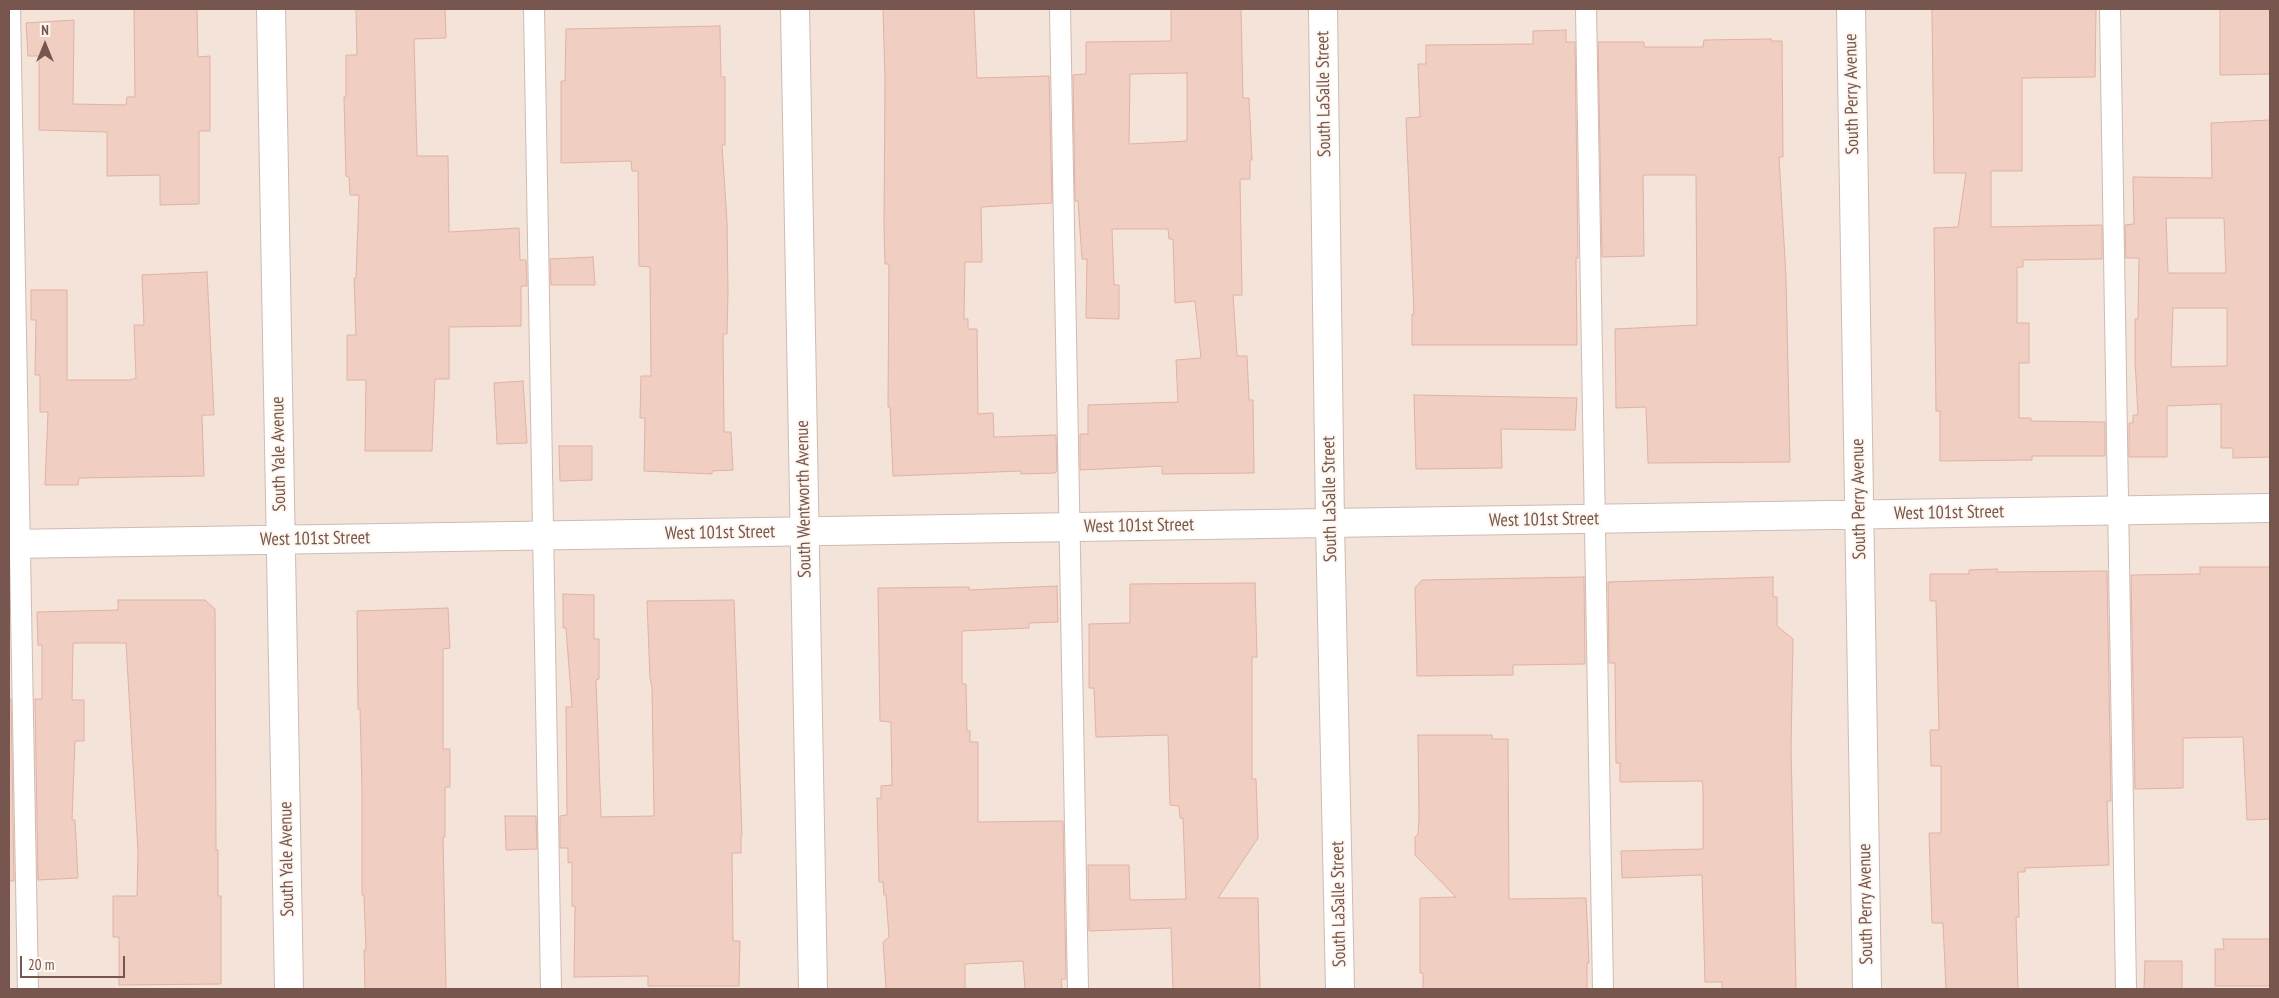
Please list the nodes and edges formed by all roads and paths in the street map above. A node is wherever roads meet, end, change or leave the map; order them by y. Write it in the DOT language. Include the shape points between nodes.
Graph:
graph roads {
  1 [pos="10,9"];
  2 [pos="271,9"];
  3 [pos="534,9"];
  4 [pos="795,9"];
  5 [pos="1060,9"];
  6 [pos="1323,9"];
  7 [pos="1586,9"];
  8 [pos="1851,9"];
  9 [pos="2110,9"];
  10 [pos="2270,508"];
  11 [pos="2117,510"];
  12 [pos="1859,515"];
  13 [pos="1595,519"];
  14 [pos="1330,523"];
  15 [pos="1070,527"];
  16 [pos="804,531"];
  17 [pos="543,535"];
  18 [pos="280,540"];
  19 [pos="14,544"];
  20 [pos="28,989"];
  21 [pos="290,989"];
  22 [pos="551,989"];
  23 [pos="813,989"];
  24 [pos="1078,989"];
  25 [pos="1340,989"];
  26 [pos="1603,989"];
  27 [pos="1867,989"];
  28 [pos="2126,989"];
  1 -- 19 [label="lane"];
  2 -- 18 [label="street, South Yale Avenue"];
  3 -- 17 [label="lane"];
  4 -- 16 [label="street, South Wentworth Avenue"];
  5 -- 15 [label="lane"];
  6 -- 14 [label="street, South LaSalle Street"];
  7 -- 13 [label="lane"];
  8 -- 12 [label="street, South Perry Avenue"];
  9 -- 11 [label="lane"];
  10 -- 11 [label="street, West 101st Street"];
  11 -- 12 [label="street, West 101st Street"];
  11 -- 28 [label="lane"];
  12 -- 13 [label="street, West 101st Street"];
  12 -- 27 [label="street, South Perry Avenue"];
  13 -- 14 [label="street, West 101st Street"];
  13 -- 26 [label="lane"];
  14 -- 15 [label="street, West 101st Street"];
  14 -- 25 [label="street, South LaSalle Street"];
  15 -- 16 [label="street, West 101st Street"];
  15 -- 24 [label="lane"];
  16 -- 17 [label="street, West 101st Street"];
  16 -- 23 [label="street, South Wentworth Avenue"];
  17 -- 18 [label="street, West 101st Street"];
  17 -- 22 [label="lane"];
  18 -- 19 [label="street, West 101st Street"];
  18 -- 21 [label="street, South Yale Avenue"];
  19 -- 20 [label="lane"];
}
